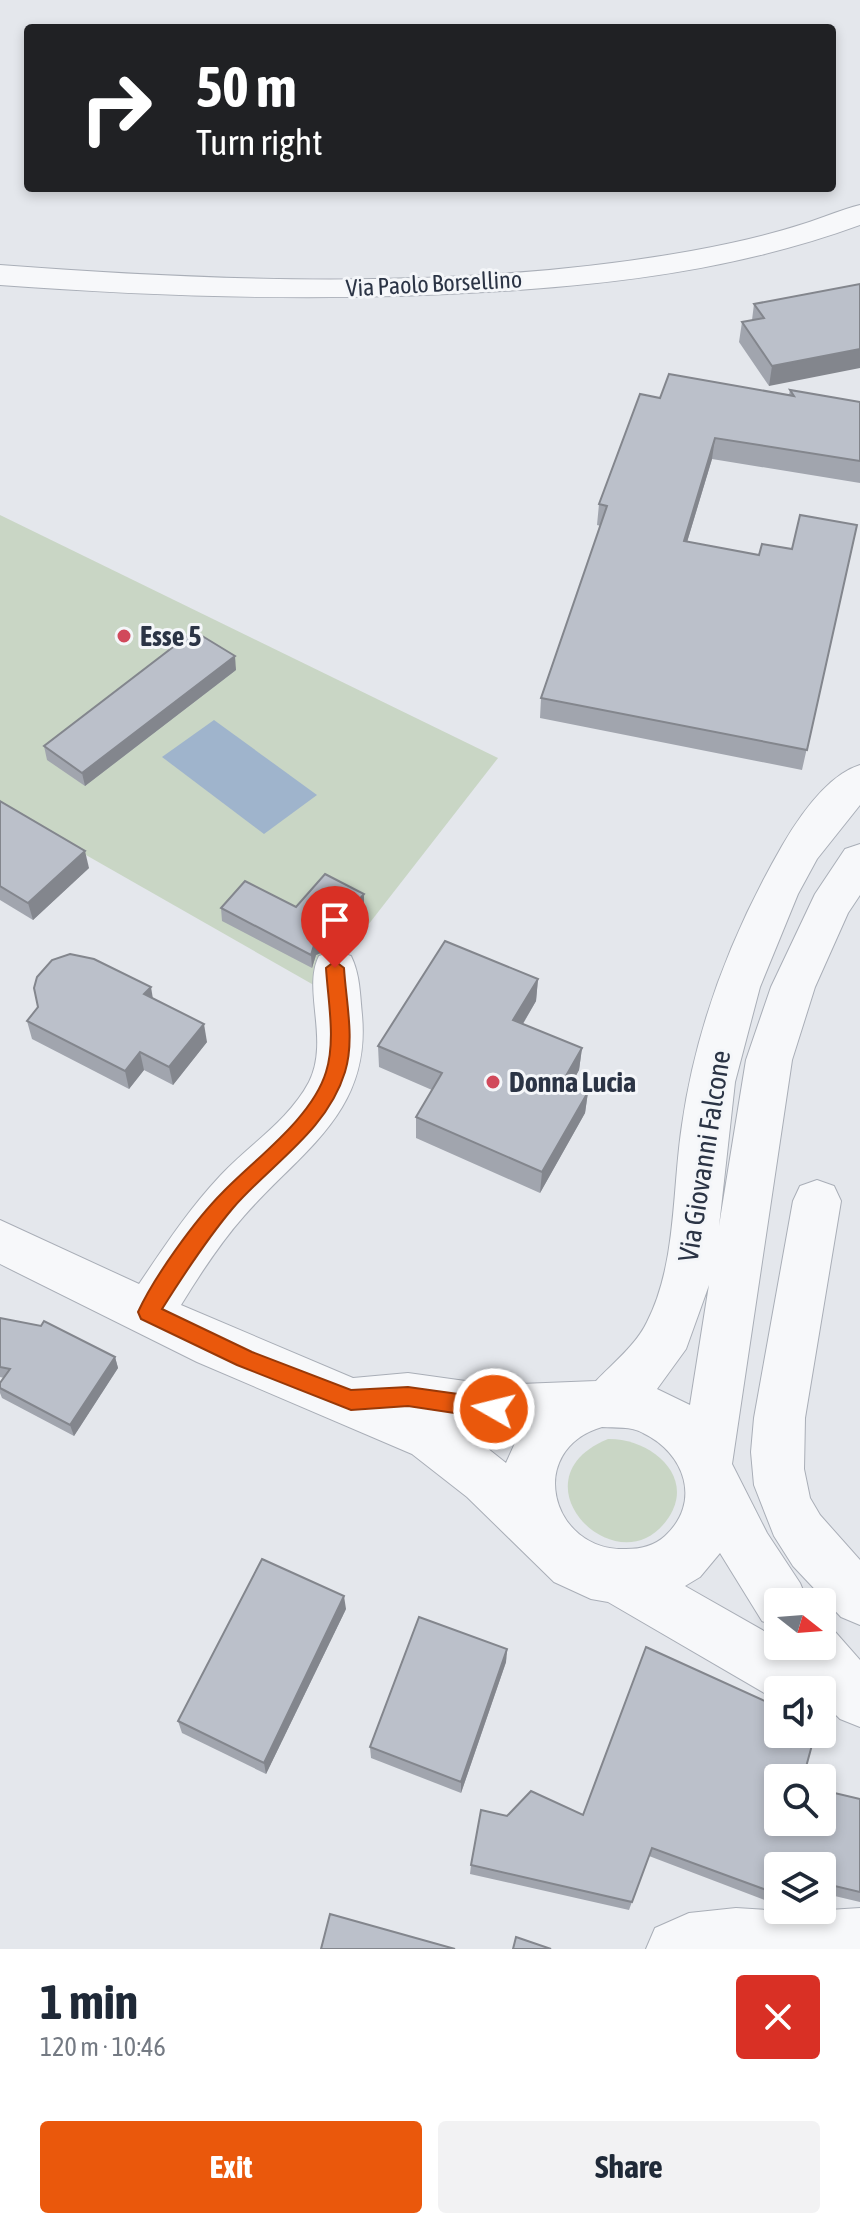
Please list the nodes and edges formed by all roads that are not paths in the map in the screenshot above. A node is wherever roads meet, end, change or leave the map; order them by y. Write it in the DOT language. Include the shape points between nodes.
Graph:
graph roads {
  1 [pos="860,214"];
  2 [pos="0,275"];
  3 [pos="860,780"];
  4 [pos="860,860"];
  5 [pos="839,932"];
  6 [pos="335,968"];
  7 [pos="817,1201"];
  8 [pos="0,1241"];
  9 [pos="148,1312"];
  10 [pos="351,1400"];
  11 [pos="599,1404"];
  12 [pos="708,1470"];
  13 [pos="539,1528"];
  14 [pos="620,1579"];
  15 [pos="772,1588"];
  16 [pos="860,1598"];
  17 [pos="820,1660"];
  18 [pos="790,1676"];
  19 [pos="860,1699"];
  20 [pos="836,1703"];
  21 [pos="860,1716"];
  22 [pos="860,1938"];
  23 [pos="676,1949"];
  1 -- 2 [label="street, Via Paolo Borsellino" via="725,256 523,280 280,289"];
  3 -- 11 [label="street, Via Giovanni Falcone" via="831,807 799,850 738,987 714,1069 677,1308 658,1348"];
  4 -- 5 [label="street, Via Giovanni Falcone" via="842,883"];
  5 -- 12 [label="street, Via Giovanni Falcone" via="793,987 769,1060"];
  6 -- 9 [label="street" via="340,1052 323,1099 292,1138 227,1201"];
  7 -- 16 [label="street" via="784,1391 780,1484 804,1538"];
  8 -- 9 [label="street"];
  9 -- 10 [label="street" via="245,1359"];
  10 -- 11 [label="street" via="408,1397 494,1409"];
  10 -- 13 [label="street" via="433,1439"];
  11 -- 12 [label="street" via="620,1401 650,1408 678,1424 699,1448"];
  11 -- 13 [label="street" via="562,1419 541,1440 530,1468 529,1499"];
  12 -- 14 [label="street" via="712,1508 701,1536 681,1560 653,1575"];
  12 -- 15 [label="street"];
  13 -- 14 [label="street" via="560,1554 588,1572"];
  14 -- 18 [label="street"];
  17 -- 19 [label="street"];
  20 -- 21 [label="street"];
  22 -- 23 [label="street" via="711,1939"];
}
